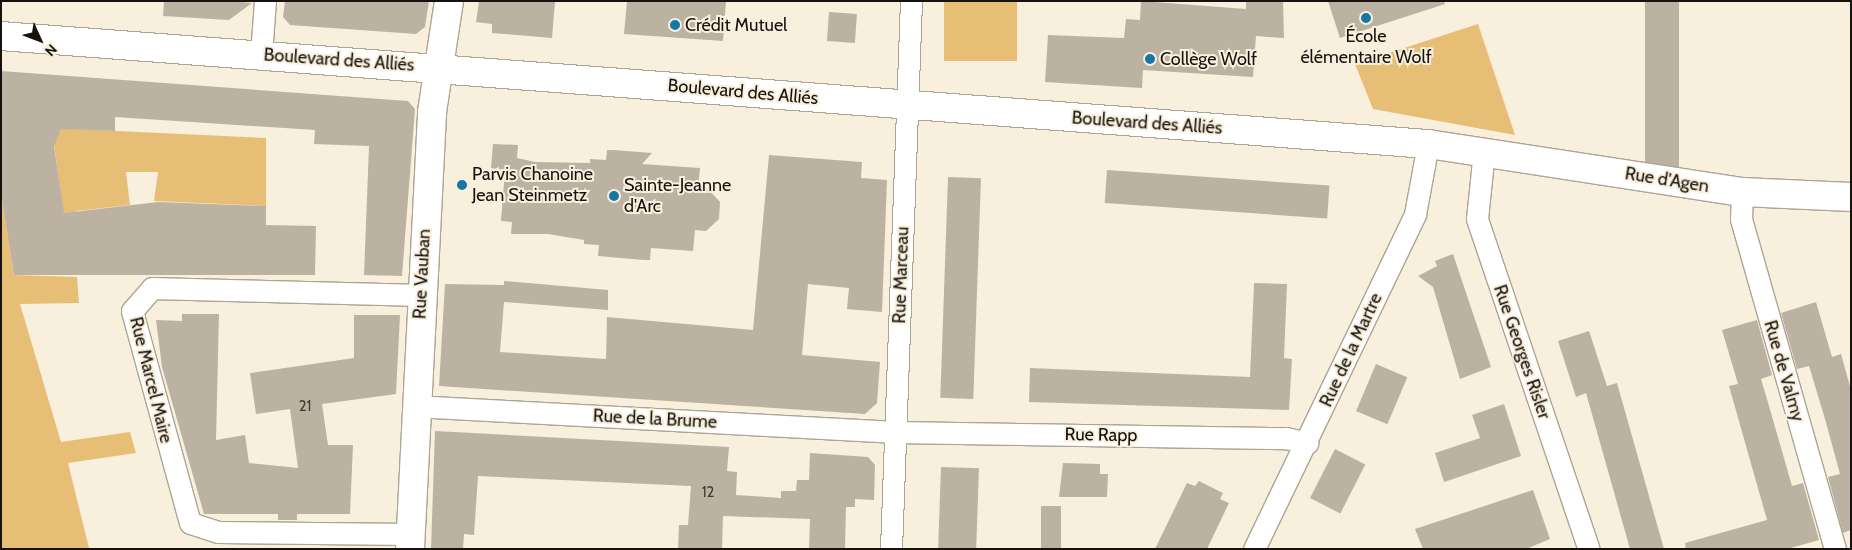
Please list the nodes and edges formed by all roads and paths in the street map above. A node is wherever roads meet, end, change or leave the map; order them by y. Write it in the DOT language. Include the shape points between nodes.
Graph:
graph roads {
  1 [pos="265,1"];
  2 [pos="449,1"];
  3 [pos="911,1"];
  4 [pos="1,36"];
  5 [pos="261,54"];
  6 [pos="439,66"];
  7 [pos="907,106"];
  8 [pos="1428,144"];
  9 [pos="1484,151"];
  10 [pos="1742,192"];
  11 [pos="1851,197"];
  12 [pos="421,295"];
  13 [pos="415,406"];
  14 [pos="895,432"];
  15 [pos="1307,443"];
  16 [pos="410,541"];
  17 [pos="891,549"];
  18 [pos="1254,549"];
  19 [pos="1589,549"];
  20 [pos="1835,549"];
  1 -- 5 [label="street"];
  2 -- 6 [label="main road, Rue Vauban"];
  3 -- 7 [label="street, Rue Marceau"];
  4 -- 5 [label="main road, Boulevard des Alliés"];
  5 -- 6 [label="main road, Boulevard des Alliés"];
  6 -- 7 [label="main road, Boulevard des Alliés"];
  6 -- 12 [label="main road, Rue Vauban" via="432,112"];
  7 -- 8 [label="main road, Boulevard des Alliés"];
  7 -- 14 [label="street, Rue Marceau"];
  8 -- 9 [label="main road, Boulevard des Alliés"];
  8 -- 15 [label="street, Rue de la Martre" via="1415,214"];
  9 -- 10 [label="main road, Rue d'Agen"];
  9 -- 19 [label="street, Rue Georges Risler" via="1477,219"];
  10 -- 11 [label="main road, Rue d'Agen"];
  10 -- 20 [label="street, Rue de Valmy" via="1741,219"];
  12 -- 13 [label="main road, Rue Vauban"];
  12 -- 16 [label="street, Rue Marcel Maire" via="152,288 132,311 190,523 218,532"];
  13 -- 14 [label="street, Rue de la Brume"];
  13 -- 16 [label="main road, Rue Vauban"];
  14 -- 15 [label="street, Rue Rapp" via="1286,438"];
  14 -- 17 [label="street, Rue Marceau"];
  15 -- 18 [label="street, Rue de la Martre"];
}
